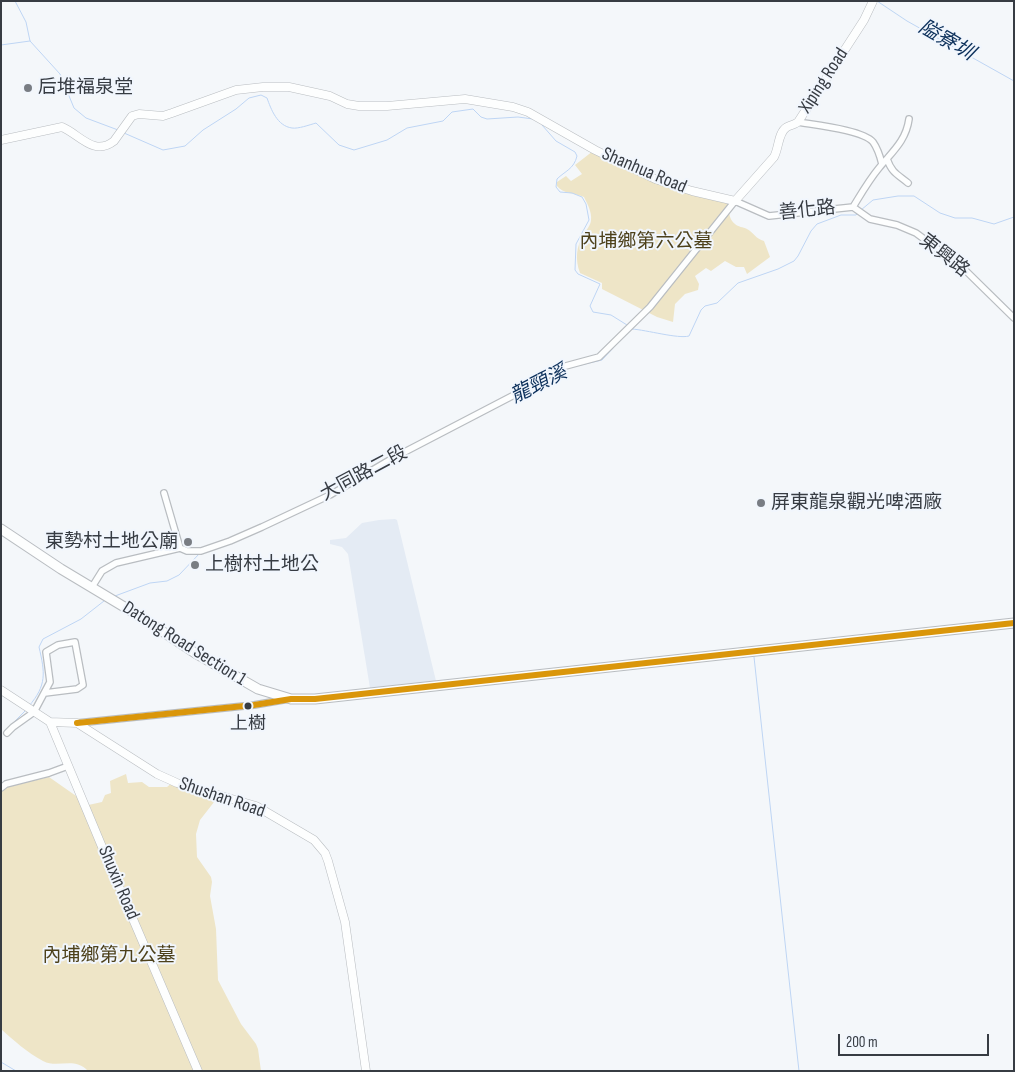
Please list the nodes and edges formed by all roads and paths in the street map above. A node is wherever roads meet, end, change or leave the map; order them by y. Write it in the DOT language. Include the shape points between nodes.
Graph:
graph roads {
  1 [pos="873,2"];
  2 [pos="909,119"];
  3 [pos="798,122"];
  4 [pos="1,140"];
  5 [pos="885,161"];
  6 [pos="908,183"];
  7 [pos="735,201"];
  8 [pos="857,211"];
  9 [pos="1014,318"];
  10 [pos="164,493"];
  11 [pos="1,529"];
  12 [pos="180,548"];
  13 [pos="92,587"];
  14 [pos="1014,623"];
  15 [pos="1,690"];
  16 [pos="45,692"];
  17 [pos="291,699"];
  18 [pos="30,709"];
  19 [pos="50,722"];
  20 [pos="77,723"];
  21 [pos="7,734"];
  22 [pos="68,766"];
  23 [pos="1,788"];
  24 [pos="198,1071"];
  25 [pos="366,1071"];
  1 -- 3 [label="street, Xiping Road"];
  2 -- 5 [label="street, 善化路" via="902,140"];
  3 -- 5 [label="street" via="830,127 872,140"];
  3 -- 7 [label="street, Xiping Road" via="782,132 774,157"];
  4 -- 7 [label="street, Shanhua Road" via="62,127 95,147 114,141 132,116 163,116 236,90 263,87 330,96 359,106 465,99 528,112 655,179"];
  5 -- 6 [label="street"];
  5 -- 8 [label="street, 善化路"];
  7 -- 8 [label="street, 善化路" via="769,216"];
  7 -- 12 [label="street, 大同路二段" via="650,307 599,357 562,367 330,495 230,542 201,551 187,552"];
  8 -- 9 [label="street, 東興路" via="870,219 916,233 963,268"];
  10 -- 12 [label="street"];
  11 -- 13 [label="main road, Datong Road Section 1"];
  12 -- 13 [label="street, 大同路二段" via="116,563 102,571"];
  13 -- 17 [label="main road, Datong Road Section 1" via="218,667 258,689"];
  14 -- 17 [label="main road, Datong Road Section 1" via="315,699"];
  15 -- 18 [label="street"];
  16 -- 16 [label="street" via="50,682 46,652 58,645 75,642 83,685"];
  16 -- 18 [label="street"];
  17 -- 20 [label="street"];
  18 -- 19 [label="street"];
  18 -- 21 [label="street"];
  19 -- 20 [label="street"];
  19 -- 22 [label="street, Shuxin Road"];
  20 -- 25 [label="street, Shushan Road" via="157,774 256,806 314,840 324,853 346,922"];
  22 -- 23 [label="street"];
  22 -- 24 [label="street, Shuxin Road"];
}
